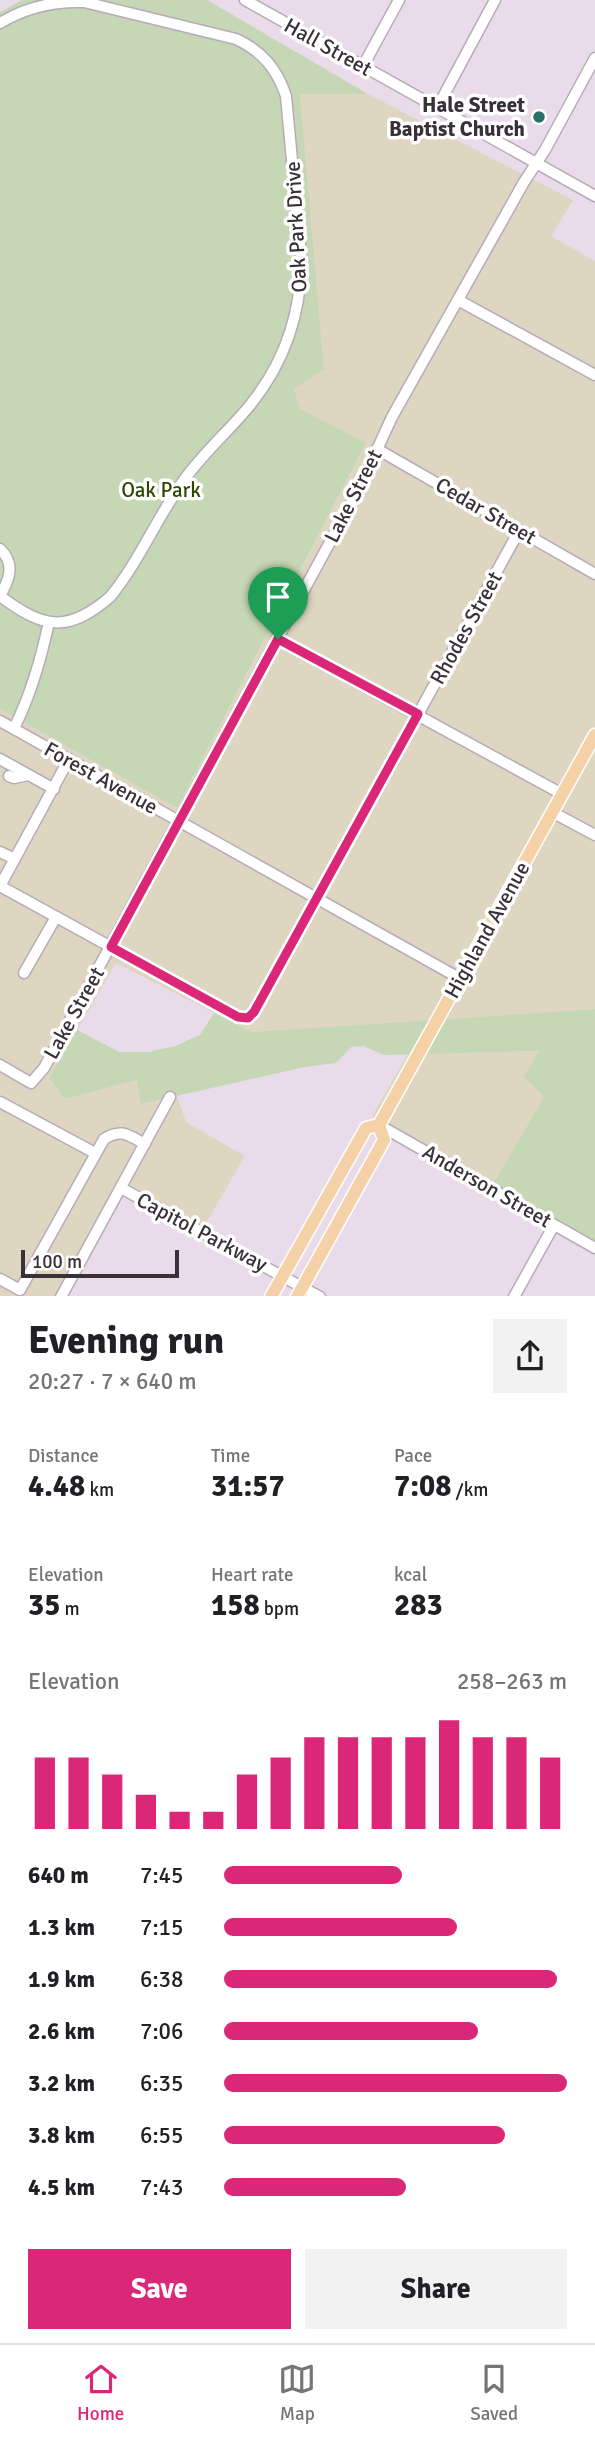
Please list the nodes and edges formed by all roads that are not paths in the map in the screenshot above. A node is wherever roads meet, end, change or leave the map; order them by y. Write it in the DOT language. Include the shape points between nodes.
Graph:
graph roads {
  1 [pos="245,0"];
  2 [pos="399,0"];
  3 [pos="495,0"];
  4 [pos="0,23"];
  5 [pos="595,58"];
  6 [pos="363,66"];
  7 [pos="437,108"];
  8 [pos="537,164"];
  9 [pos="595,196"];
  10 [pos="458,300"];
  11 [pos="595,374"];
  12 [pos="377,449"];
  13 [pos="519,531"];
  14 [pos="0,549"];
  15 [pos="595,574"];
  16 [pos="0,596"];
  17 [pos="49,622"];
  18 [pos="278,639"];
  19 [pos="418,714"];
  20 [pos="0,721"];
  21 [pos="14,729"];
  22 [pos="595,735"];
  23 [pos="0,759"];
  24 [pos="69,759"];
  25 [pos="28,775"];
  26 [pos="9,776"];
  27 [pos="54,789"];
  28 [pos="562,794"];
  29 [pos="552,812"];
  30 [pos="179,822"];
  31 [pos="595,835"];
  32 [pos="0,852"];
  33 [pos="15,859"];
  34 [pos="0,886"];
  35 [pos="317,899"];
  36 [pos="56,917"];
  37 [pos="111,947"];
  38 [pos="24,973"];
  39 [pos="459,978"];
  40 [pos="0,1065"];
  41 [pos="170,1097"];
  42 [pos="0,1102"];
  43 [pos="379,1125"];
  44 [pos="145,1144"];
  45 [pos="94,1153"];
  46 [pos="121,1188"];
  47 [pos="554,1224"];
  48 [pos="595,1248"];
  49 [pos="282,1276"];
  50 [pos="0,1279"];
  51 [pos="300,1292"];
  52 [pos="62,1296"];
  53 [pos="272,1296"];
  54 [pos="515,1296"];
  1 -- 6 [label="street, Hall Street"];
  2 -- 6 [label="street"];
  3 -- 7 [label="street"];
  4 -- 17 [label="street, Oak Park Drive" via="33,7 84,2 236,39 256,51 272,65 286,96 302,256 299,306 272,374 184,479 110,597 82,617"];
  5 -- 8 [label="street, Lake Street"];
  6 -- 7 [label="street, Hall Street"];
  7 -- 8 [label="street, Hall Street"];
  8 -- 9 [label="street, Hall Street"];
  8 -- 10 [label="street, Lake Street"];
  10 -- 11 [label="street"];
  10 -- 12 [label="street, Lake Street"];
  12 -- 13 [label="street, Cedar Street"];
  12 -- 18 [label="street, Lake Street"];
  13 -- 15 [label="street, Cedar Street"];
  13 -- 19 [label="street, Rhodes Street"];
  14 -- 16 [label="street" via="8,559 10,576"];
  16 -- 17 [label="street" via="24,614"];
  17 -- 21 [label="street" via="40,662"];
  18 -- 19 [label="street"];
  18 -- 30 [label="street, Lake Street"];
  19 -- 28 [label="street"];
  19 -- 35 [label="street, Rhodes Street"];
  20 -- 21 [label="street, Forest Avenue"];
  21 -- 24 [label="street, Forest Avenue"];
  22 -- 28 [label="main road, Highland Avenue"];
  23 -- 25 [label="street"];
  24 -- 27 [label="street"];
  24 -- 30 [label="street, Forest Avenue"];
  25 -- 26 [label="street"];
  25 -- 27 [label="street"];
  27 -- 33 [label="street"];
  28 -- 29 [label="main road, Highland Avenue"];
  29 -- 31 [label="street"];
  29 -- 39 [label="main road, Highland Avenue"];
  30 -- 35 [label="street, Forest Avenue"];
  30 -- 37 [label="street, Lake Street"];
  32 -- 33 [label="street"];
  33 -- 34 [label="street"];
  34 -- 36 [label="street"];
  35 -- 37 [label="street, Rhodes Street" via="248,1018 238,1017"];
  35 -- 39 [label="street, Forest Avenue"];
  36 -- 37 [label="street"];
  36 -- 38 [label="street"];
  37 -- 40 [label="street, Lake Street" via="44,1068 31,1083"];
  39 -- 43 [label="main road, Highland Avenue"];
  41 -- 44 [label="street"];
  42 -- 45 [label="street"];
  43 -- 47 [label="street, Anderson Street"];
  43 -- 49 [label="main road, Highland Avenue" via="366,1128"];
  43 -- 51 [label="main road, Highland Avenue" via="384,1140"];
  44 -- 45 [label="street" via="114,1132"];
  44 -- 46 [label="street"];
  45 -- 50 [label="street" via="20,1290"];
  46 -- 49 [label="street, Capitol Parkway"];
  46 -- 52 [label="street"];
  47 -- 48 [label="street, Anderson Street"];
  47 -- 54 [label="street"];
  49 -- 51 [label="street, Capitol Parkway"];
  49 -- 53 [label="main road, Highland Avenue"];
}
